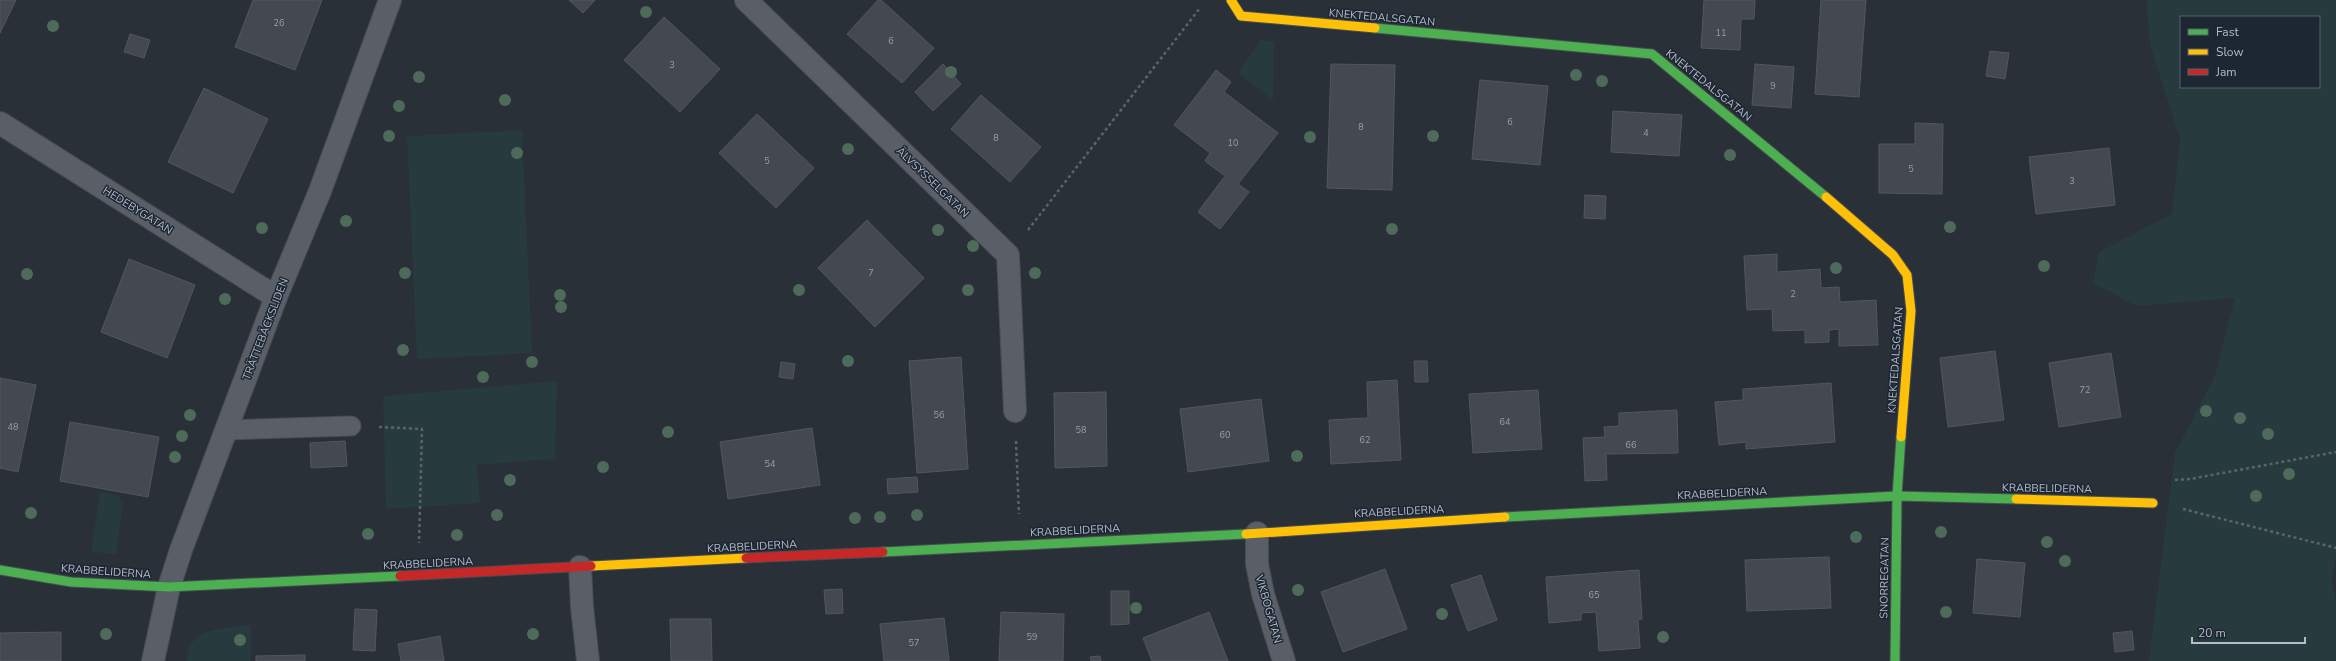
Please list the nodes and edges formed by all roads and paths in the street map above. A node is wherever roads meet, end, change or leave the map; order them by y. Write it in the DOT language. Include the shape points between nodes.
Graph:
graph roads {
  1 [pos="390,0"];
  2 [pos="746,0"];
  3 [pos="1231,0"];
  4 [pos="1203,4"];
  5 [pos="0,123"];
  6 [pos="1008,255"];
  7 [pos="276,297"];
  8 [pos="1014,411"];
  9 [pos="351,426"];
  10 [pos="226,430"];
  11 [pos="2336,452"];
  12 [pos="2174,480"];
  13 [pos="1897,496"];
  14 [pos="2153,503"];
  15 [pos="1257,533"];
  16 [pos="1020,544"];
  17 [pos="2336,548"];
  18 [pos="580,568"];
  19 [pos="0,570"];
  20 [pos="418,575"];
  21 [pos="169,587"];
  22 [pos="153,661"];
  23 [pos="588,661"];
  24 [pos="1284,661"];
  25 [pos="1895,661"];
  1 -- 7 [label="street, TRÄTTEBÄCKSLIDEN" via="320,191"];
  2 -- 6 [label="street, ÄLVSYSSELGATAN"];
  3 -- 13 [label="street, KNEKTEDALSGATAN" via="1241,16 1652,54 1862,226 1893,255 1907,275 1912,311"];
  4 -- 6 [label="path" via="1098,143"];
  5 -- 7 [label="street, HEDEBYGATAN"];
  6 -- 8 [label="street"];
  7 -- 10 [label="street, TRÄTTEBÄCKSLIDEN"];
  8 -- 16 [label="path"];
  9 -- 10 [label="lane"];
  9 -- 20 [label="path" via="422,429"];
  10 -- 21 [label="street, TRÄTTEBÄCKSLIDEN"];
  11 -- 12 [label="path"];
  13 -- 14 [label="street, KRABBELIDERNA"];
  13 -- 15 [label="street, KRABBELIDERNA"];
  13 -- 25 [label="street, SNORREGATAN"];
  14 -- 17 [label="path"];
  15 -- 16 [label="street, KRABBELIDERNA"];
  15 -- 24 [label="street, VIKBOGATAN" via="1257,564 1263,594"];
  16 -- 18 [label="street, KRABBELIDERNA"];
  18 -- 20 [label="street, KRABBELIDERNA"];
  18 -- 23 [label="street"];
  19 -- 21 [label="street, KRABBELIDERNA" via="71,582"];
  20 -- 21 [label="street, KRABBELIDERNA"];
  21 -- 22 [label="street, TRÄTTEBÄCKSLIDEN"];
}
